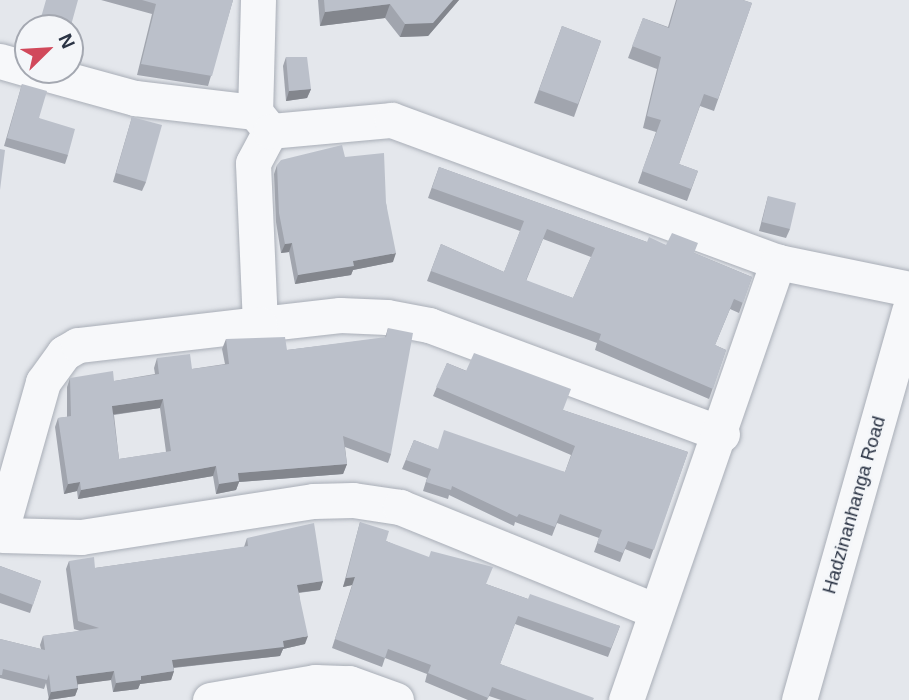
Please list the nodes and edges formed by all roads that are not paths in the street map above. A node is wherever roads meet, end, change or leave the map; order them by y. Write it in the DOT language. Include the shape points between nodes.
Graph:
graph roads {
  1 [pos="258,0"];
  2 [pos="84,84"];
  3 [pos="262,121"];
  4 [pos="778,262"];
  5 [pos="909,289"];
  6 [pos="909,310"];
  7 [pos="260,324"];
  8 [pos="722,434"];
  9 [pos="1,535"];
  10 [pos="656,611"];
  11 [pos="210,700"];
  12 [pos="396,700"];
  13 [pos="626,700"];
  14 [pos="799,700"];
  1 -- 3 [label="street"];
  2 -- 3 [label="street"];
  3 -- 4 [label="street" via="392,120"];
  3 -- 7 [label="street" via="253,163"];
  4 -- 5 [label="street"];
  4 -- 8 [label="street"];
  6 -- 14 [label="street, Hadzinanhanga Road"];
  7 -- 8 [label="street" via="340,315 429,325"];
  7 -- 9 [label="street" via="78,345 64,353 43,382"];
  8 -- 10 [label="street"];
  9 -- 10 [label="street" via="81,537 313,501 353,500 400,507"];
  10 -- 13 [label="street"];
  11 -- 12 [label="street" via="315,682 349,683"];
}
